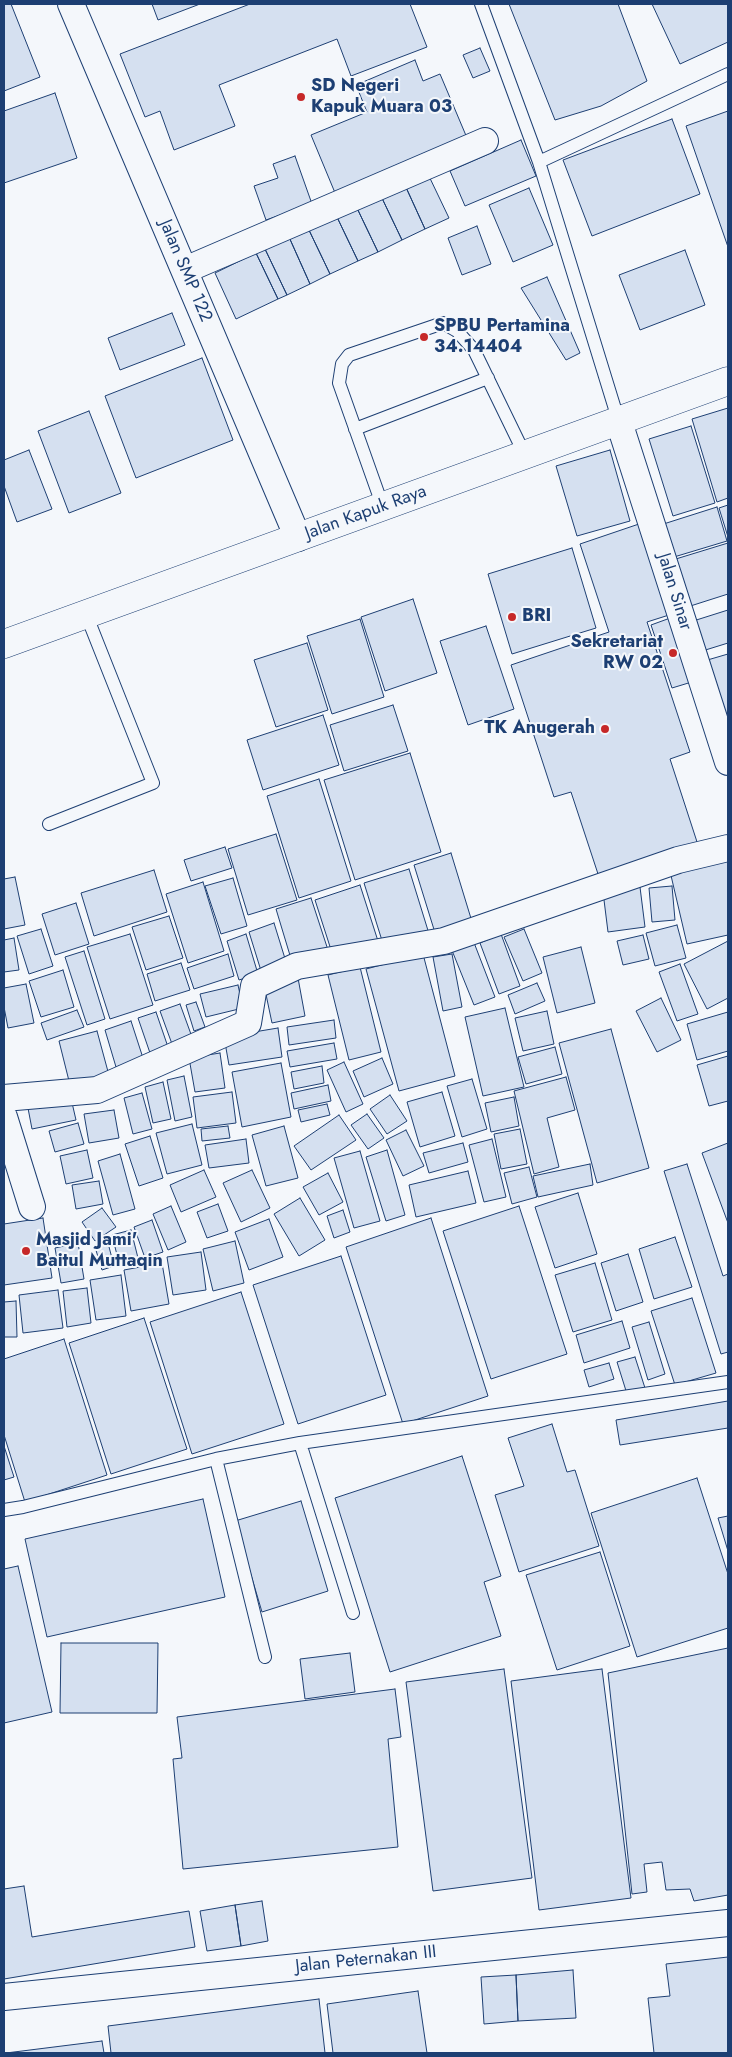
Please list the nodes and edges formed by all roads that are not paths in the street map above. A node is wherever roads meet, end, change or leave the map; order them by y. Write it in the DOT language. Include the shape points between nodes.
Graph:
graph roads {
  1 [pos="71,4"];
  2 [pos="481,4"];
  3 [pos="728,74"];
  4 [pos="484,141"];
  5 [pos="539,162"];
  6 [pos="184,270"];
  7 [pos="488,378"];
  8 [pos="728,380"];
  9 [pos="619,422"];
  10 [pos="355,429"];
  11 [pos="525,456"];
  12 [pos="383,507"];
  13 [pos="298,538"];
  14 [pos="86,614"];
  15 [pos="4,644"];
  16 [pos="728,762"];
  17 [pos="49,824"];
  18 [pos="728,848"];
  19 [pos="4,1098"];
  20 [pos="4,1117"];
  21 [pos="32,1207"];
  22 [pos="728,1382"];
  23 [pos="300,1443"];
  24 [pos="216,1459"];
  25 [pos="4,1510"];
  26 [pos="353,1613"];
  27 [pos="265,1657"];
  28 [pos="728,1923"];
  29 [pos="4,1997"];
  1 -- 6 [label="street, Jalan SMP 122"];
  2 -- 5 [label="lane"];
  3 -- 5 [label="lane"];
  4 -- 6 [label="street"];
  5 -- 9 [label="lane"];
  6 -- 13 [label="street, Jalan SMP 122"];
  7 -- 10 [label="lane"];
  7 -- 10 [label="lane" via="474,350 458,331 443,323 349,355 342,364 339,383"];
  7 -- 11 [label="lane"];
  8 -- 9 [label="main road, Jalan Kapuk Raya"];
  9 -- 11 [label="main road, Jalan Kapuk Raya"];
  9 -- 16 [label="street, Jalan Sinar"];
  10 -- 12 [label="lane"];
  11 -- 12 [label="main road, Jalan Kapuk Raya"];
  12 -- 13 [label="main road, Jalan Kapuk Raya"];
  13 -- 14 [label="main road, Jalan Kapuk Raya"];
  14 -- 15 [label="main road, Jalan Kapuk Raya"];
  14 -- 17 [label="lane" via="153,783"];
  18 -- 19 [label="street" via="678,860 444,941 297,966 254,986 248,1023 97,1090"];
  20 -- 21 [label="street"];
  22 -- 23 [label="lane"];
  23 -- 24 [label="lane"];
  23 -- 26 [label="lane"];
  24 -- 25 [label="lane"];
  24 -- 27 [label="lane"];
  28 -- 29 [label="street, Jalan Peternakan III"];
}
